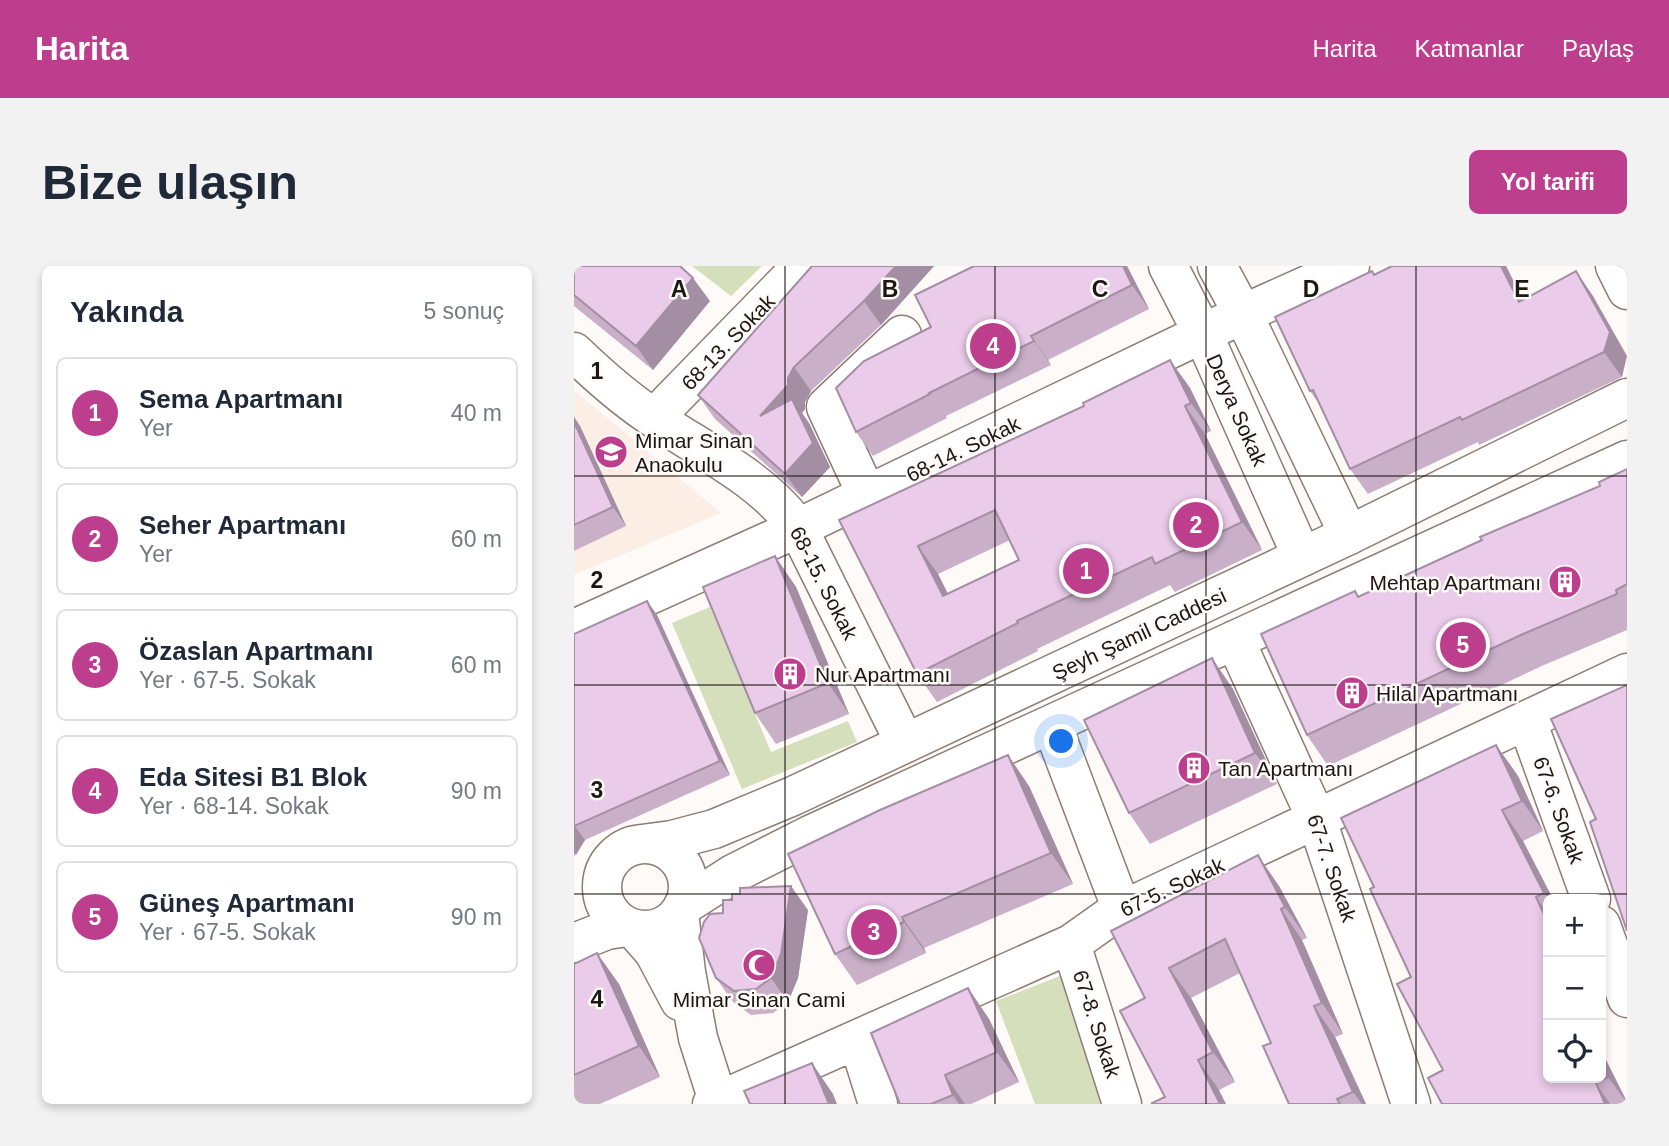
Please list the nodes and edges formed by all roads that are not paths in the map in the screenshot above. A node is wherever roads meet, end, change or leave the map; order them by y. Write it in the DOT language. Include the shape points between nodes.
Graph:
graph roads {
  1 [pos="802,266"];
  2 [pos="1168,266"];
  3 [pos="1217,266"];
  4 [pos="1350,266"];
  5 [pos="1615,266"];
  6 [pos="1627,290"];
  7 [pos="1243,314"];
  8 [pos="1203,334"];
  9 [pos="902,335"];
  10 [pos="574,352"];
  11 [pos="1627,398"];
  12 [pos="654,418"];
  13 [pos="1627,460"];
  14 [pos="867,495"];
  15 [pos="798,528"];
  16 [pos="1349,535"];
  17 [pos="1302,557"];
  18 [pos="574,629"];
  19 [pos="1236,640"];
  20 [pos="1627,673"];
  21 [pos="1527,721"];
  22 [pos="1052,725"];
  23 [pos="905,743"];
  24 [pos="1317,820"];
  25 [pos="628,851"];
  26 [pos="574,885"];
  27 [pos="1589,894"];
  28 [pos="681,910"];
  29 [pos="1122,910"];
  30 [pos="631,928"];
  31 [pos="1606,939"];
  32 [pos="574,943"];
  33 [pos="1071,944"];
  34 [pos="1627,998"];
  35 [pos="698,1038"];
  36 [pos="859,1040"];
  37 [pos="716,1103"];
  38 [pos="878,1104"];
  39 [pos="1122,1104"];
  40 [pos="1411,1104"];
  1 -- 12 [label="street, 68-13. Sokak"];
  2 -- 8 [label="street, Derya Sokak"];
  3 -- 7 [label="street"];
  4 -- 7 [label="street, 68-14. Sokak"];
  5 -- 6 [label="street"];
  7 -- 8 [label="street, 68-14. Sokak"];
  7 -- 16 [label="street"];
  8 -- 14 [label="street, 68-14. Sokak"];
  8 -- 17 [label="street, Derya Sokak"];
  9 -- 14 [label="street" via="825,407"];
  10 -- 12 [label="street, 68-15. Sokak"];
  11 -- 16 [label="street, Şeyh Şamil Caddesi"];
  12 -- 15 [label="street, 68-15. Sokak" via="765,493"];
  13 -- 19 [label="street"];
  14 -- 15 [label="street, 68-14. Sokak"];
  15 -- 18 [label="street, 68-14. Sokak"];
  15 -- 23 [label="street, 68-15. Sokak"];
  16 -- 17 [label="street, Şeyh Şamil Caddesi"];
  17 -- 23 [label="street, Şeyh Şamil Caddesi"];
  19 -- 22 [label="street"];
  19 -- 24 [label="street, 67-7. Sokak"];
  20 -- 21 [label="street, 67-5. Sokak"];
  21 -- 24 [label="street, 67-5. Sokak"];
  21 -- 27 [label="street, 67-6. Sokak"];
  22 -- 28 [label="street" via="746,867"];
  22 -- 29 [label="street"];
  23 -- 25 [label="street, Şeyh Şamil Caddesi" via="714,829"];
  24 -- 29 [label="street, 67-5. Sokak"];
  24 -- 40 [label="street, 67-7. Sokak"];
  25 -- 26 [label="street, Şeyh Şamil Caddesi"];
  25 -- 28 [label="street" via="664,849 681,864 688,885"];
  25 -- 30 [label="street" via="605,869 602,892 610,913"];
  28 -- 30 [label="street" via="656,929"];
  28 -- 35 [label="street"];
  29 -- 33 [label="street, 67-5. Sokak"];
  30 -- 32 [label="street" via="607,930"];
  30 -- 35 [label="street" via="654,952"];
  31 -- 34 [label="street"];
  33 -- 36 [label="street, 67-5. Sokak"];
  33 -- 39 [label="street, 67-8. Sokak"];
  35 -- 37 [label="street"];
  36 -- 37 [label="street, 67-5. Sokak"];
  36 -- 38 [label="street"];
}
